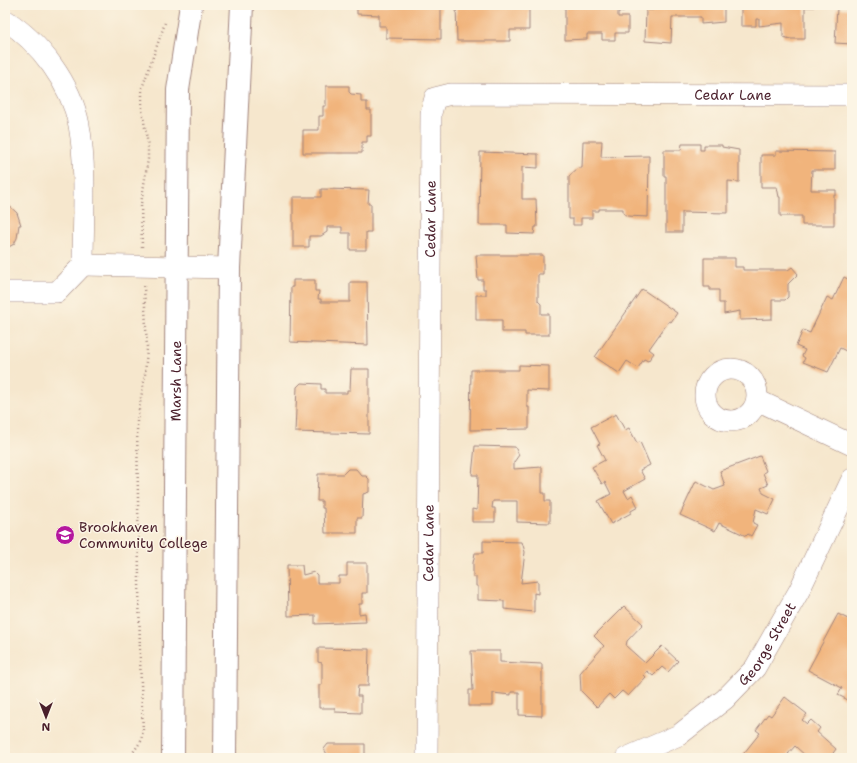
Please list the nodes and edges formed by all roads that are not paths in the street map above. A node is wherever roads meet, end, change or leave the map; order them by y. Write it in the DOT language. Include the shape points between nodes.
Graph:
graph roads {
  1 [pos="191,5"];
  2 [pos="242,5"];
  3 [pos="5,20"];
  4 [pos="852,96"];
  5 [pos="83,265"];
  6 [pos="177,268"];
  7 [pos="229,268"];
  8 [pos="5,292"];
  9 [pos="757,400"];
  10 [pos="852,445"];
  11 [pos="852,478"];
  12 [pos="173,758"];
  13 [pos="225,758"];
  14 [pos="427,758"];
  15 [pos="626,758"];
  1 -- 6 [label="main road, Marsh Lane" via="178,90"];
  2 -- 7 [label="main road"];
  3 -- 5 [label="street" via="17,28 48,59 69,94 78,124 82,153"];
  4 -- 14 [label="street, Cedar Lane" via="451,94 435,98 431,121"];
  5 -- 6 [label="street"];
  5 -- 8 [label="street" via="57,292"];
  6 -- 7 [label="street"];
  6 -- 12 [label="main road, Marsh Lane"];
  7 -- 13 [label="main road"];
  9 -- 10 [label="street"];
  11 -- 15 [label="street, George Street" via="799,591 754,668 725,699 679,735"];
}
